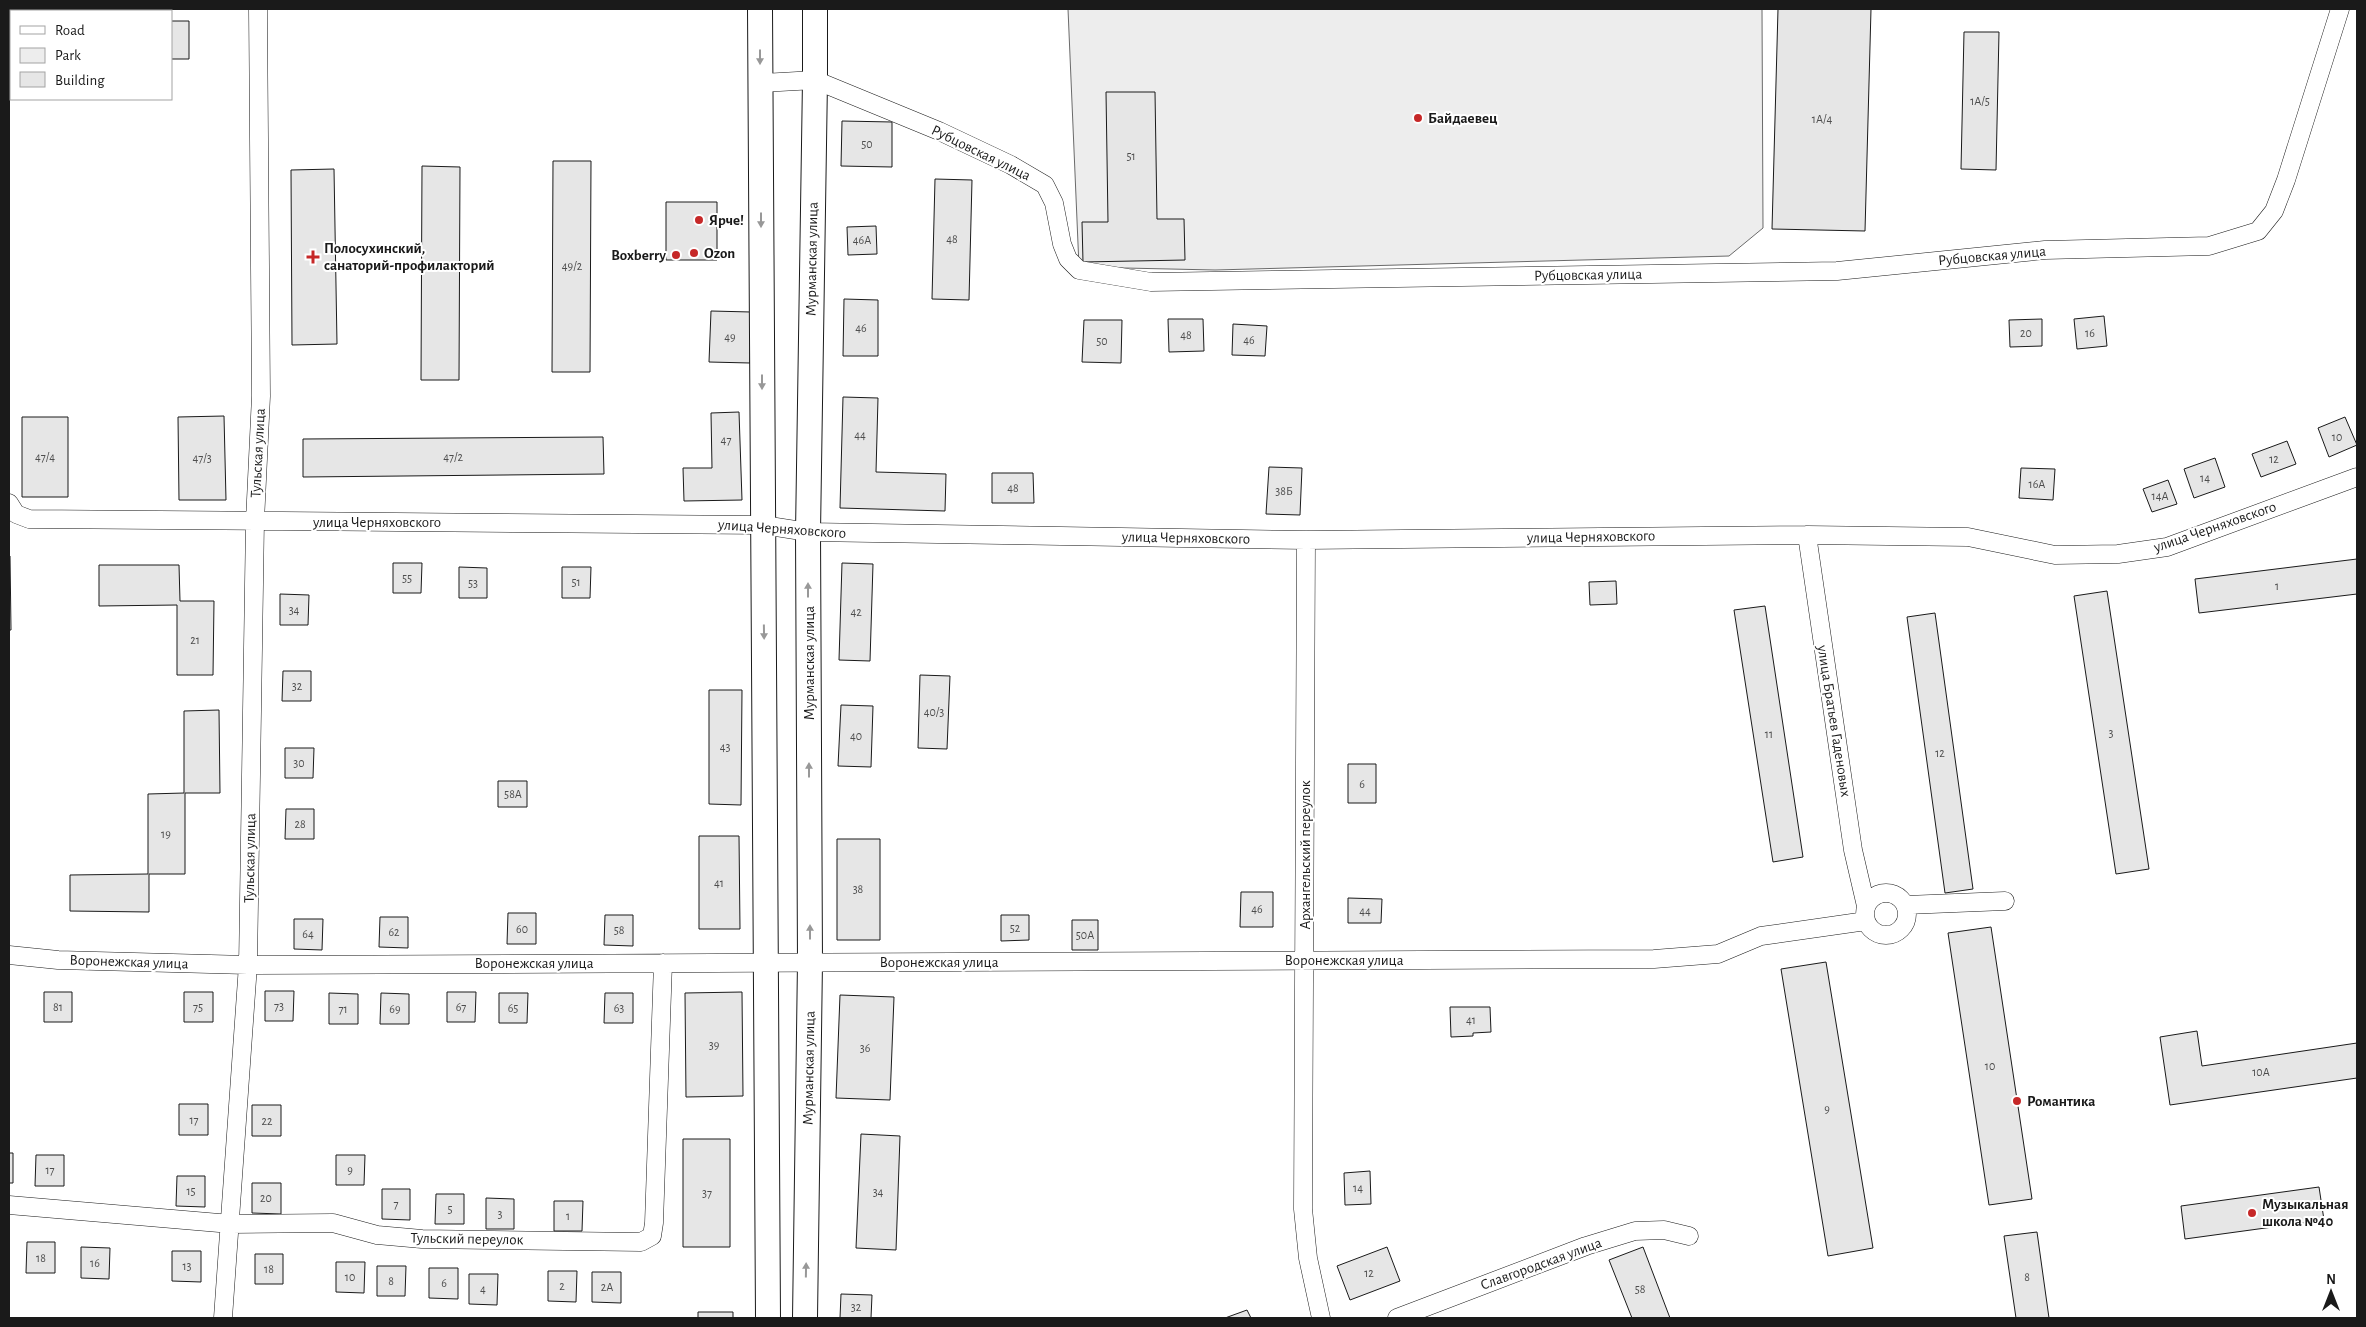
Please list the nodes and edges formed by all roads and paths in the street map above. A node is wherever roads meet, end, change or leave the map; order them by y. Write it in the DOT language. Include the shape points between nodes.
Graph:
graph roads {
  1 [pos="258,9"];
  2 [pos="760,9"];
  3 [pos="814,9"];
  4 [pos="2340,9"];
  5 [pos="815,80"];
  6 [pos="760,83"];
  7 [pos="2357,477"];
  8 [pos="9,503"];
  9 [pos="254,521"];
  10 [pos="763,525"];
  11 [pos="808,532"];
  12 [pos="1807,535"];
  13 [pos="1306,540"];
  14 [pos="2005,901"];
  15 [pos="1906,905"];
  16 [pos="1866,914"];
  17 [pos="9,955"];
  18 [pos="1304,960"];
  19 [pos="810,962"];
  20 [pos="663,963"];
  21 [pos="767,963"];
  22 [pos="248,965"];
  23 [pos="9,1205"];
  24 [pos="231,1224"];
  25 [pos="1690,1236"];
  26 [pos="223,1318"];
  27 [pos="768,1318"];
  28 [pos="805,1318"];
  29 [pos="1322,1318"];
  30 [pos="1397,1318"];
  1 -- 9 [label="street, Тульская улица" via="261,396"];
  2 -- 6 [label="main road, one-way"];
  3 -- 5 [label="main road, Мурманская улица"];
  4 -- 5 [label="street, Рубцовская улица" via="2286,180 2274,211 2258,231 2208,246 2045,250 1838,271 1151,282 1079,270 1068,259 1054,203 1044,185 993,156"];
  5 -- 6 [label="street, Рубцовская улица"];
  5 -- 11 [label="main road, Мурманская улица"];
  6 -- 10 [label="main road, one-way"];
  7 -- 12 [label="street, улица Черняховского" via="2167,547 2118,554 2056,555 1968,536"];
  8 -- 9 [label="street, улица Черняховского" via="16,514 29,519"];
  9 -- 10 [label="street, улица Черняховского"];
  9 -- 22 [label="street, Тульская улица"];
  10 -- 11 [label="street, улица Черняховского"];
  10 -- 21 [label="main road, one-way"];
  11 -- 13 [label="street, улица Черняховского"];
  19 -- 11 [label="main road, Мурманская улица, one-way"];
  12 -- 13 [label="street, улица Черняховского"];
  12 -- 16 [label="street, улица Братьев Гаденовых" via="1853,850"];
  13 -- 18 [label="street, Архангельский переулок"];
  14 -- 15 [label="street"];
  15 -- 16 [label="street, Воронежская улица" via="1900,896 1890,892 1875,895"];
  15 -- 16 [label="street" via="1908,916 1904,927 1894,934 1872,931"];
  16 -- 18 [label="street, Воронежская улица" via="1761,936 1718,954 1654,959"];
  17 -- 22 [label="street, Воронежская улица" via="58,960"];
  18 -- 19 [label="street, Воронежская улица"];
  18 -- 29 [label="street, Архангельский переулок" via="1303,1209 1308,1258"];
  19 -- 21 [label="street, Воронежская улица"];
  28 -- 19 [label="main road, Мурманская улица, one-way"];
  20 -- 21 [label="street, Воронежская улица"];
  20 -- 22 [label="street, Воронежская улица"];
  20 -- 24 [label="street, Тульский переулок" via="652,1236 641,1242 422,1239 377,1235 332,1223"];
  21 -- 27 [label="main road"];
  22 -- 24 [label="street, Тульская улица"];
  23 -- 24 [label="street, Тульский переулок"];
  24 -- 26 [label="street, Тульская улица"];
  25 -- 30 [label="street, Славгородская улица" via="1664,1230 1635,1231 1586,1246"];
}
